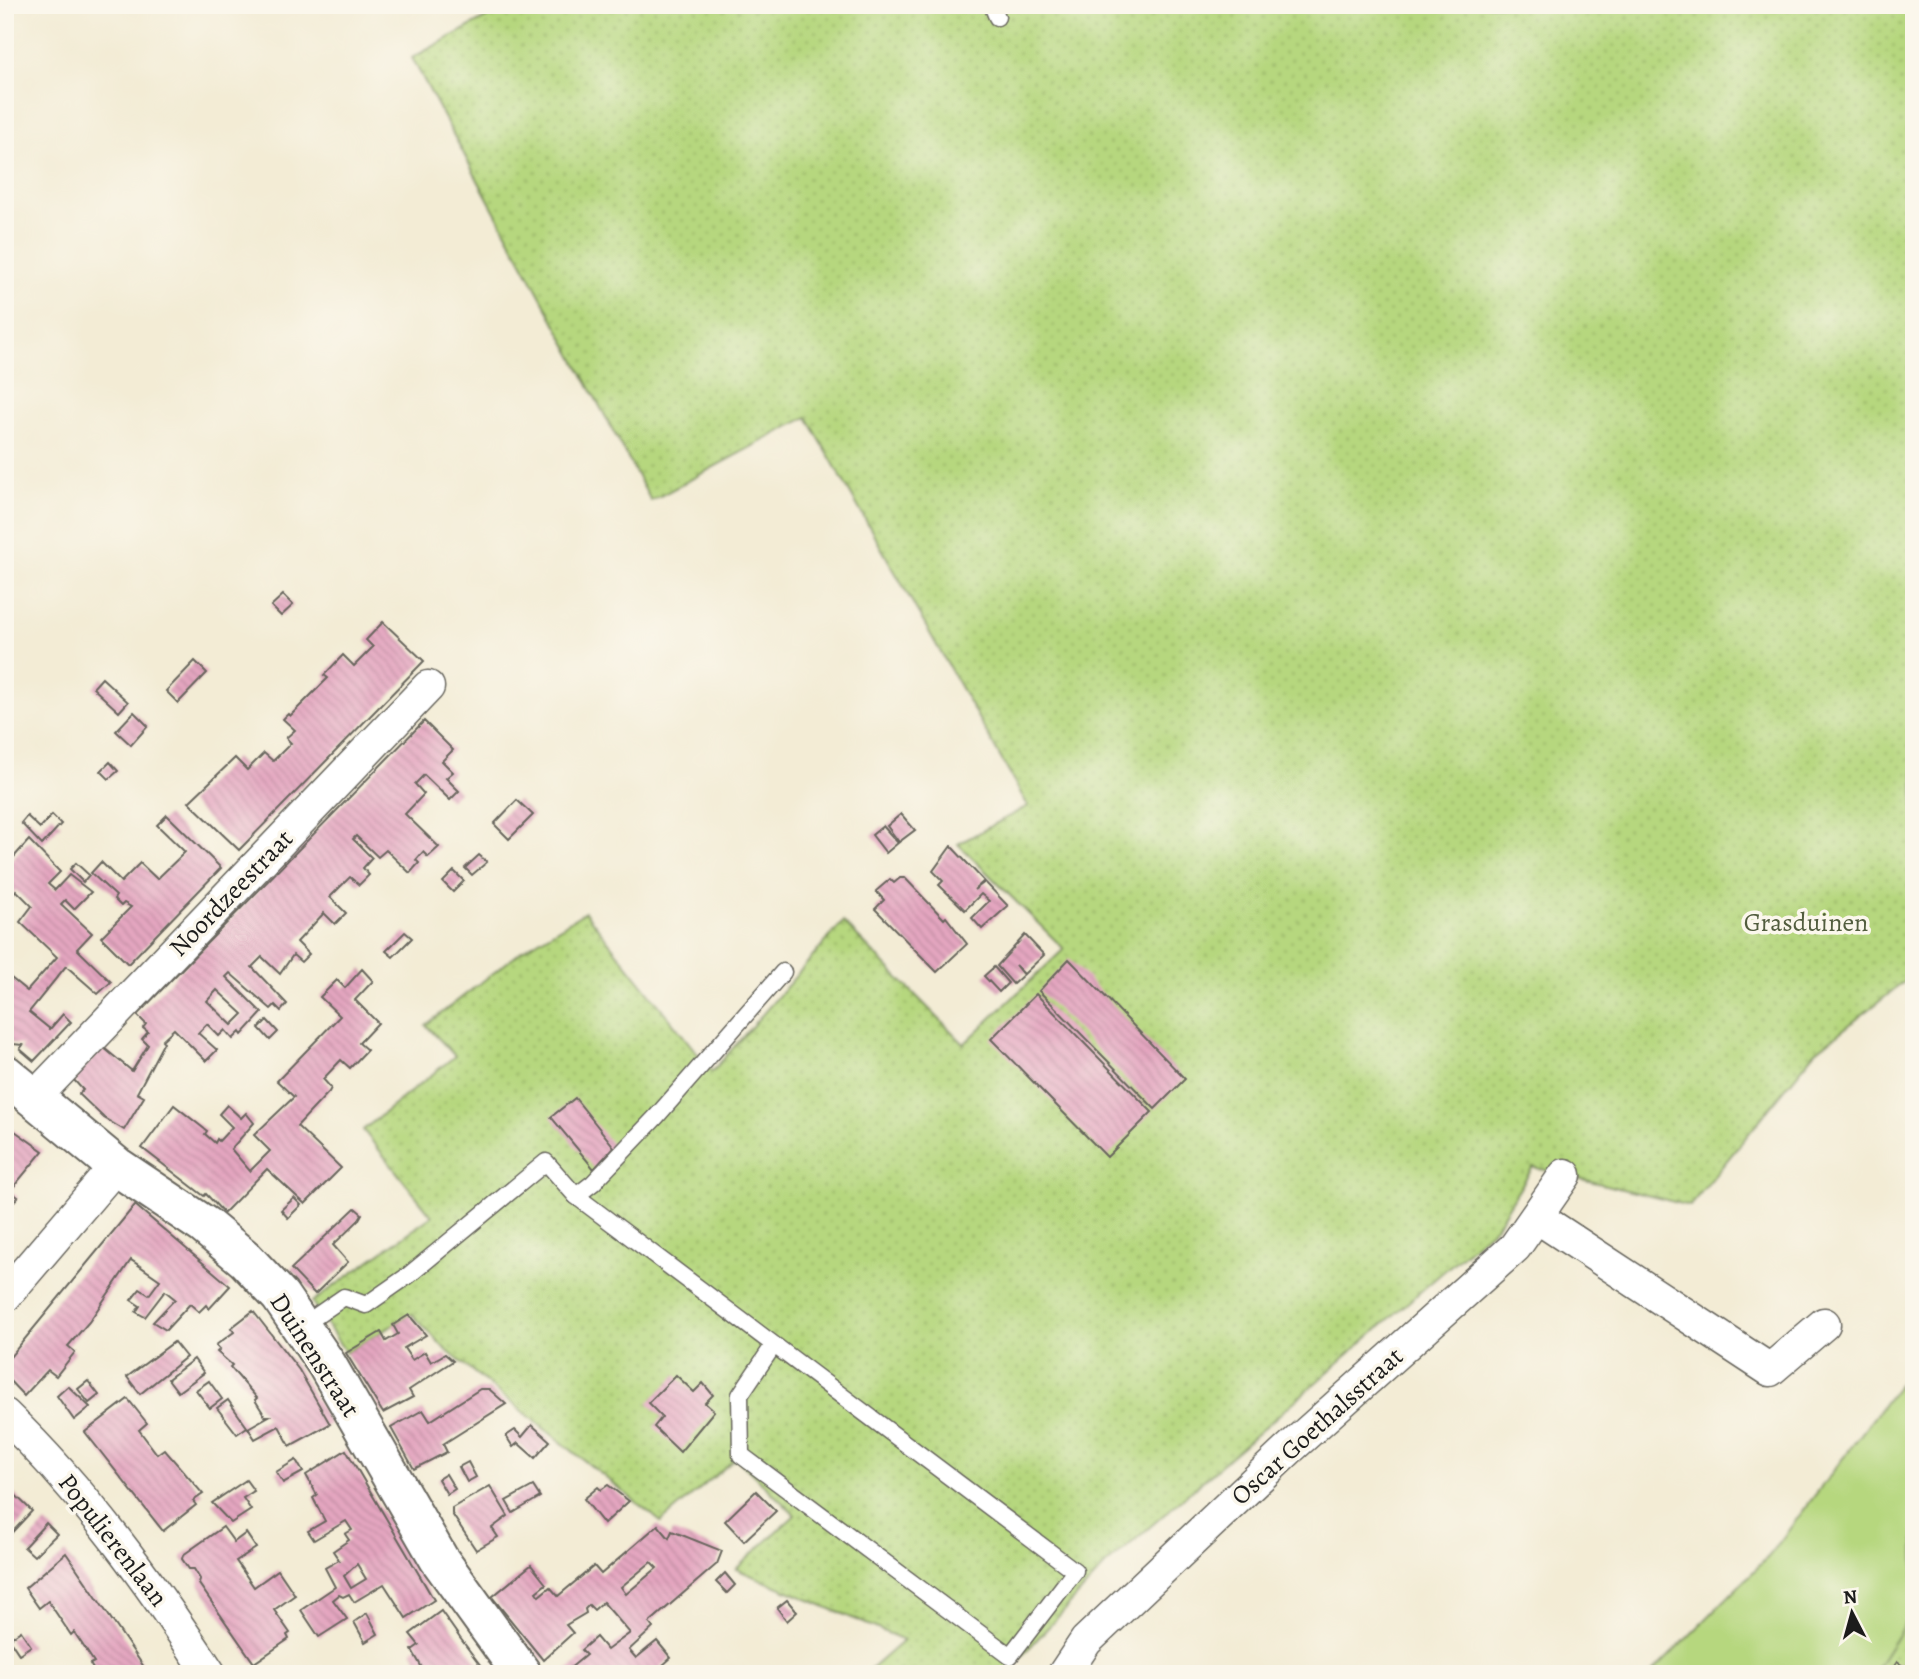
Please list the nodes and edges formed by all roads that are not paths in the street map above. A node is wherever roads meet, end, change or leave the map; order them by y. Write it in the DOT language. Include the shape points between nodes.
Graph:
graph roads {
  1 [pos="428,688"];
  2 [pos="783,972"];
  3 [pos="19,1086"];
  4 [pos="116,1166"];
  5 [pos="1565,1175"];
  6 [pos="576,1196"];
  7 [pos="1537,1217"];
  8 [pos="5,1296"];
  9 [pos="1824,1324"];
  10 [pos="302,1326"];
  11 [pos="773,1346"];
  12 [pos="5,1415"];
  13 [pos="210,1674"];
  14 [pos="522,1674"];
  15 [pos="1064,1674"];
  1 -- 3 [label="street, Noordzeestraat"];
  2 -- 6 [label="lane" via="656,1117"];
  3 -- 4 [label="street, Duinenstraat"];
  4 -- 8 [label="street"];
  4 -- 10 [label="street, Duinenstraat" via="162,1194 245,1259"];
  5 -- 7 [label="street, Oscar Goethalsstraat"];
  6 -- 10 [label="lane" via="546,1162 366,1305 344,1297"];
  6 -- 11 [label="lane"];
  7 -- 9 [label="street" via="1770,1370"];
  7 -- 15 [label="street, Oscar Goethalsstraat" via="1515,1247 1288,1450 1086,1641"];
  10 -- 14 [label="street, Duinenstraat" via="439,1559"];
  11 -- 11 [label="lane" via="1074,1571 1010,1656 741,1455 740,1395"];
  12 -- 13 [label="street, Populierenlaan" via="83,1495 160,1597"];
}
